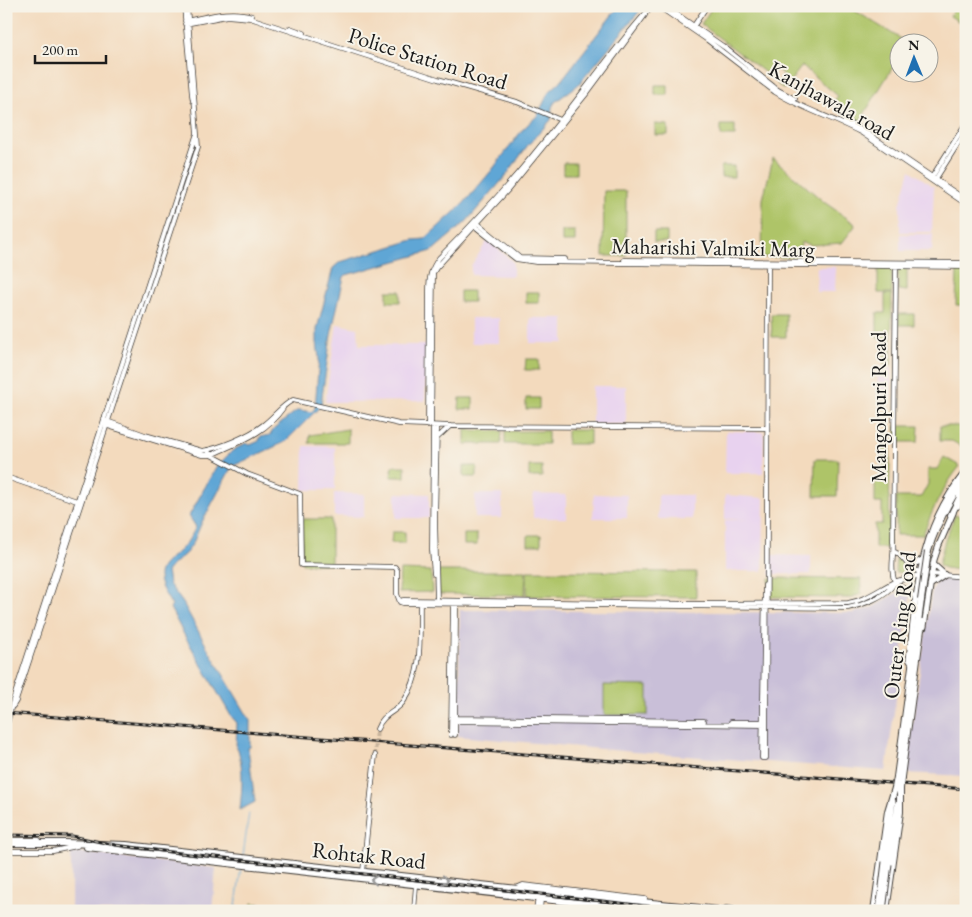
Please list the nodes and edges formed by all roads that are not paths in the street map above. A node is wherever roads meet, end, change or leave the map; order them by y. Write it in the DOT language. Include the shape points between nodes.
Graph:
graph roads {
  1 [pos="185,6"];
  2 [pos="652,6"];
  3 [pos="658,6"];
  4 [pos="665,6"];
  5 [pos="707,6"];
  6 [pos="187,22"];
  7 [pos="692,27"];
  8 [pos="563,120"];
  9 [pos="966,123"];
  10 [pos="966,131"];
  11 [pos="933,179"];
  12 [pos="966,200"];
  13 [pos="966,204"];
  14 [pos="475,224"];
  15 [pos="768,262"];
  16 [pos="896,264"];
  17 [pos="965,265"];
  18 [pos="286,404"];
  19 [pos="105,423"];
  20 [pos="432,426"];
  21 [pos="450,426"];
  22 [pos="767,428"];
  23 [pos="436,439"];
  24 [pos="207,450"];
  25 [pos="211,455"];
  26 [pos="966,471"];
  27 [pos="6,478"];
  28 [pos="962,485"];
  29 [pos="79,502"];
  30 [pos="951,515"];
  31 [pos="895,552"];
  32 [pos="922,560"];
  33 [pos="933,564"];
  34 [pos="910,566"];
  35 [pos="920,574"];
  36 [pos="931,574"];
  37 [pos="945,575"];
  38 [pos="966,577"];
  39 [pos="895,582"];
  40 [pos="930,586"];
  41 [pos="921,601"];
  42 [pos="420,602"];
  43 [pos="436,602"];
  44 [pos="455,605"];
  45 [pos="766,606"];
  46 [pos="916,654"];
  47 [pos="914,665"];
  48 [pos="453,719"];
  49 [pos="764,724"];
  50 [pos="6,728"];
  51 [pos="377,729"];
  52 [pos="453,735"];
  53 [pos="375,755"];
  54 [pos="897,792"];
  55 [pos="6,843"];
  56 [pos="65,843"];
  57 [pos="54,845"];
  58 [pos="77,846"];
  59 [pos="6,851"];
  60 [pos="237,861"];
  61 [pos="887,863"];
  62 [pos="363,872"];
  63 [pos="416,885"];
  64 [pos="481,889"];
  65 [pos="540,892"];
  66 [pos="876,898"];
  67 [pos="631,899"];
  68 [pos="886,907"];
  69 [pos="414,911"];
  70 [pos="536,911"];
  71 [pos="540,911"];
  72 [pos="649,911"];
  73 [pos="728,911"];
  74 [pos="754,911"];
  75 [pos="874,911"];
  76 [pos="879,911"];
  1 -- 6 [label="street"];
  2 -- 8 [label="street"];
  3 -- 7 [label="street, Kanjhawala road"];
  4 -- 7 [label="street, Kanjhawala road"];
  5 -- 7 [label="street"];
  6 -- 8 [label="street, Police Station Road" via="221,14 247,15 512,99"];
  6 -- 19 [label="street" via="197,133"];
  7 -- 11 [label="street, Kanjhawala road" via="724,47 787,96 864,131"];
  8 -- 14 [label="street"];
  9 -- 11 [label="street"];
  10 -- 11 [label="street"];
  11 -- 12 [label="street, Kanjhawala road"];
  11 -- 13 [label="street, Kanjhawala road"];
  14 -- 15 [label="street, Maharishi Valmiki Marg" via="520,258"];
  14 -- 20 [label="street" via="439,258 430,273"];
  15 -- 16 [label="street, Maharishi Valmiki Marg"];
  15 -- 22 [label="street"];
  16 -- 17 [label="street, Maharishi Valmiki Marg"];
  16 -- 31 [label="street, Mangolpuri Road"];
  18 -- 20 [label="street" via="293,400 399,424"];
  18 -- 24 [label="street" via="254,431"];
  18 -- 25 [label="street" via="262,430"];
  19 -- 24 [label="street" via="196,450"];
  19 -- 25 [label="street" via="198,455"];
  19 -- 29 [label="street"];
  20 -- 21 [label="street"];
  20 -- 23 [label="street"];
  20 -- 43 [label="street" via="432,550"];
  21 -- 22 [label="street"];
  21 -- 23 [label="street"];
  22 -- 45 [label="street"];
  23 -- 43 [label="street"];
  24 -- 25 [label="street"];
  25 -- 42 [label="street" via="300,494 301,565 396,567 400,602"];
  26 -- 28 [label="main road, Outer Ring Road"];
  27 -- 29 [label="street"];
  28 -- 30 [label="highway"];
  28 -- 32 [label="main road, Outer Ring Road" via="948,494 934,522"];
  28 -- 41 [label="highway, bridge" via="932,540 926,559"];
  28 -- 46 [label="highway, bridge" via="941,526 930,560"];
  29 -- 50 [label="street"];
  30 -- 33 [label="main road"];
  31 -- 34 [label="street"];
  31 -- 39 [label="street, Mangolpuri Road"];
  32 -- 34 [label="main road"];
  32 -- 35 [label="main road, Outer Ring Road"];
  33 -- 36 [label="main road"];
  33 -- 37 [label="main road"];
  34 -- 35 [label="street"];
  35 -- 36 [label="street"];
  35 -- 39 [label="street"];
  35 -- 41 [label="main road, Outer Ring Road"];
  36 -- 37 [label="street"];
  36 -- 40 [label="main road"];
  37 -- 38 [label="street"];
  37 -- 40 [label="main road"];
  39 -- 41 [label="street"];
  39 -- 45 [label="street" via="855,602"];
  40 -- 41 [label="main road"];
  41 -- 46 [label="highway"];
  41 -- 47 [label="main road" via="920,659"];
  41 -- 47 [label="main road, Outer Ring Road" via="909,659"];
  42 -- 43 [label="street"];
  42 -- 51 [label="street" via="416,674 403,702 384,716"];
  43 -- 44 [label="street"];
  43 -- 45 [label="street"];
  44 -- 45 [label="street"];
  44 -- 48 [label="street"];
  45 -- 49 [label="street"];
  46 -- 47 [label="highway"];
  47 -- 54 [label="highway, Outer Ring Road, bridge"];
  48 -- 49 [label="street"];
  48 -- 52 [label="street"];
  49 -- 49 [label="street" via="766,758 763,759"];
  53 -- 62 [label="street"];
  54 -- 61 [label="main road, Outer Ring Road"];
  54 -- 66 [label="highway, Outer Ring Road" via="888,811"];
  54 -- 68 [label="highway, Outer Ring Road" via="900,812"];
  55 -- 56 [label="street, Rohtak Road" via="54,840"];
  55 -- 57 [label="highway"];
  56 -- 57 [label="highway"];
  56 -- 60 [label="highway, Rohtak Road" via="126,845"];
  57 -- 58 [label="highway"];
  58 -- 59 [label="street, Rohtak Road" via="53,851"];
  58 -- 60 [label="highway, Rohtak Road"];
  60 -- 62 [label="highway, Rohtak Road" via="257,860"];
  63 -- 60 [label="highway, Rohtak Road, one-way" via="252,866"];
  61 -- 68 [label="main road, Outer Ring Road, bridge"];
  61 -- 76 [label="main road, Outer Ring Road, bridge"];
  62 -- 64 [label="highway, Rohtak Road, one-way"];
  63 -- 64 [label="highway, Rohtak Road"];
  63 -- 69 [label="street"];
  64 -- 65 [label="highway, Rohtak Road"];
  64 -- 65 [label="highway, Rohtak Road"];
  65 -- 67 [label="highway, Rohtak Road"];
  65 -- 70 [label="street"];
  65 -- 71 [label="street"];
  65 -- 72 [label="highway, Rohtak Road"];
  66 -- 68 [label="highway"];
  66 -- 75 [label="highway, Outer Ring Road"];
  67 -- 73 [label="highway, Rohtak Road"];
  67 -- 74 [label="street"];
}
